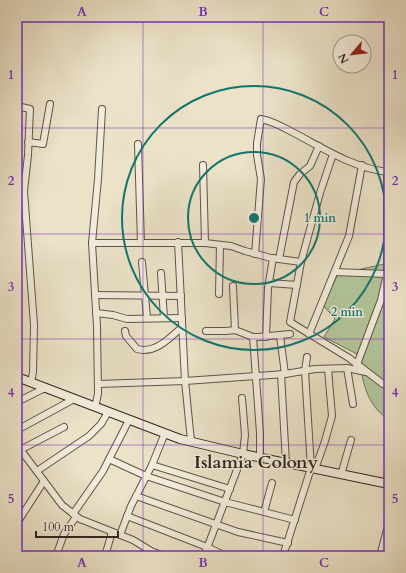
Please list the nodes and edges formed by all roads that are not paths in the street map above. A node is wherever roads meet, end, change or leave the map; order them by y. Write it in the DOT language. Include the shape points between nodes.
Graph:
graph roads {
  1 [pos="50,104"];
  2 [pos="17,106"];
  3 [pos="102,109"];
  4 [pos="28,142"];
  5 [pos="138,144"];
  6 [pos="319,146"];
  7 [pos="333,154"];
  8 [pos="203,165"];
  9 [pos="362,165"];
  10 [pos="388,171"];
  11 [pos="17,178"];
  12 [pos="25,178"];
  13 [pos="388,234"];
  14 [pos="178,242"];
  15 [pos="92,243"];
  16 [pos="141,243"];
  17 [pos="205,243"];
  18 [pos="220,245"];
  19 [pos="255,254"];
  20 [pos="276,258"];
  21 [pos="142,262"];
  22 [pos="301,262"];
  23 [pos="335,272"];
  24 [pos="161,273"];
  25 [pos="387,274"];
  26 [pos="269,283"];
  27 [pos="297,285"];
  28 [pos="233,286"];
  29 [pos="219,294"];
  30 [pos="95,295"];
  31 [pos="145,296"];
  32 [pos="163,296"];
  33 [pos="181,296"];
  34 [pos="96,313"];
  35 [pos="147,318"];
  36 [pos="164,318"];
  37 [pos="182,318"];
  38 [pos="182,327"];
  39 [pos="236,330"];
  40 [pos="125,331"];
  41 [pos="206,331"];
  42 [pos="290,334"];
  43 [pos="309,334"];
  44 [pos="280,336"];
  45 [pos="253,337"];
  46 [pos="266,337"];
  47 [pos="307,357"];
  48 [pos="356,367"];
  49 [pos="347,368"];
  50 [pos="328,369"];
  51 [pos="305,371"];
  52 [pos="283,374"];
  53 [pos="255,375"];
  54 [pos="17,377"];
  55 [pos="185,381"];
  56 [pos="31,382"];
  57 [pos="98,384"];
  58 [pos="389,386"];
  59 [pos="45,388"];
  60 [pos="242,398"];
  61 [pos="74,399"];
  62 [pos="17,402"];
  63 [pos="353,404"];
  64 [pos="95,407"];
  65 [pos="108,412"];
  66 [pos="129,420"];
  67 [pos="64,427"];
  68 [pos="17,430"];
  69 [pos="165,433"];
  70 [pos="351,440"];
  71 [pos="191,441"];
  72 [pos="18,449"];
  73 [pos="243,454"];
  74 [pos="260,458"];
  75 [pos="109,459"];
  76 [pos="286,463"];
  77 [pos="152,465"];
  78 [pos="313,469"];
  79 [pos="37,471"];
  80 [pos="341,475"];
  81 [pos="146,476"];
  82 [pos="44,481"];
  83 [pos="272,483"];
  84 [pos="389,484"];
  85 [pos="230,489"];
  86 [pos="136,496"];
  87 [pos="225,502"];
  88 [pos="264,512"];
  89 [pos="75,516"];
  90 [pos="127,516"];
  91 [pos="295,520"];
  92 [pos="389,522"];
  93 [pos="17,523"];
  94 [pos="216,525"];
  95 [pos="112,532"];
  96 [pos="120,535"];
  97 [pos="288,543"];
  98 [pos="207,547"];
  99 [pos="151,553"];
  100 [pos="56,556"];
  101 [pos="105,556"];
  102 [pos="164,556"];
  103 [pos="204,556"];
  104 [pos="226,556"];
  105 [pos="284,556"];
  106 [pos="380,556"];
  1 -- 4 [label="street" via="43,144"];
  2 -- 4 [label="street" via="30,109"];
  3 -- 15 [label="street"];
  4 -- 12 [label="street"];
  5 -- 16 [label="street"];
  6 -- 7 [label="street"];
  6 -- 19 [label="street" via="281,125 261,119 257,143 261,178"];
  6 -- 20 [label="street" via="310,166 294,182"];
  7 -- 9 [label="street"];
  7 -- 22 [label="street"];
  8 -- 17 [label="street"];
  9 -- 10 [label="street"];
  9 -- 23 [label="street" via="349,236"];
  10 -- 13 [label="street"];
  11 -- 12 [label="street"];
  12 -- 56 [label="street" via="34,324"];
  13 -- 25 [label="street"];
  14 -- 16 [label="street"];
  14 -- 17 [label="street"];
  14 -- 33 [label="street"];
  15 -- 16 [label="street"];
  15 -- 30 [label="street"];
  17 -- 18 [label="street"];
  18 -- 19 [label="street"];
  18 -- 29 [label="street"];
  19 -- 20 [label="street"];
  20 -- 22 [label="street"];
  20 -- 26 [label="street"];
  21 -- 31 [label="street"];
  22 -- 27 [label="street"];
  23 -- 25 [label="street"];
  23 -- 43 [label="street"];
  24 -- 32 [label="street"];
  25 -- 48 [label="street"];
  26 -- 27 [label="street"];
  26 -- 46 [label="street"];
  27 -- 43 [label="street" via="290,322"];
  28 -- 39 [label="street"];
  30 -- 31 [label="street"];
  30 -- 34 [label="street"];
  31 -- 32 [label="street"];
  31 -- 35 [label="street"];
  32 -- 33 [label="street"];
  32 -- 36 [label="street"];
  33 -- 37 [label="street"];
  34 -- 35 [label="street" via="127,319"];
  34 -- 57 [label="street"];
  35 -- 36 [label="street"];
  36 -- 37 [label="street"];
  37 -- 38 [label="street"];
  38 -- 40 [label="street" via="163,344 146,350 137,349"];
  38 -- 55 [label="street"];
  39 -- 41 [label="street"];
  39 -- 45 [label="street"];
  42 -- 44 [label="street"];
  43 -- 48 [label="street" via="349,358"];
  44 -- 46 [label="street"];
  44 -- 52 [label="street"];
  45 -- 46 [label="street"];
  45 -- 53 [label="street"];
  47 -- 51 [label="street"];
  48 -- 49 [label="street"];
  48 -- 58 [label="street"];
  49 -- 50 [label="street"];
  49 -- 63 [label="street"];
  50 -- 51 [label="street"];
  50 -- 78 [label="street" via="332,416 327,436"];
  51 -- 52 [label="street"];
  51 -- 78 [label="street"];
  52 -- 53 [label="street"];
  52 -- 76 [label="street"];
  53 -- 55 [label="street"];
  53 -- 74 [label="street"];
  54 -- 56 [label="street"];
  55 -- 57 [label="street"];
  55 -- 71 [label="street"];
  56 -- 59 [label="street"];
  57 -- 64 [label="street"];
  59 -- 61 [label="street"];
  59 -- 62 [label="street"];
  60 -- 73 [label="street" via="245,435"];
  61 -- 64 [label="street"];
  61 -- 68 [label="street"];
  64 -- 65 [label="street"];
  65 -- 66 [label="street"];
  65 -- 79 [label="street" via="89,436"];
  66 -- 69 [label="street"];
  66 -- 75 [label="street"];
  67 -- 72 [label="street"];
  69 -- 71 [label="street"];
  69 -- 77 [label="street"];
  70 -- 80 [label="street"];
  71 -- 73 [label="street"];
  72 -- 79 [label="street"];
  73 -- 74 [label="street"];
  73 -- 85 [label="street"];
  74 -- 76 [label="street"];
  75 -- 81 [label="street"];
  75 -- 89 [label="street"];
  76 -- 78 [label="street"];
  77 -- 81 [label="street"];
  77 -- 85 [label="street"];
  78 -- 80 [label="street"];
  78 -- 91 [label="street"];
  79 -- 82 [label="street"];
  80 -- 84 [label="street"];
  81 -- 86 [label="street"];
  81 -- 87 [label="street"];
  82 -- 89 [label="street" via="62,505"];
  82 -- 93 [label="street"];
  83 -- 88 [label="street"];
  85 -- 87 [label="street"];
  86 -- 90 [label="street"];
  86 -- 94 [label="street"];
  87 -- 88 [label="street"];
  87 -- 94 [label="street"];
  88 -- 91 [label="street"];
  89 -- 95 [label="street"];
  89 -- 100 [label="street" via="64,534"];
  90 -- 96 [label="street"];
  90 -- 98 [label="street"];
  91 -- 97 [label="street"];
  92 -- 106 [label="street"];
  94 -- 97 [label="street"];
  94 -- 98 [label="street"];
  95 -- 96 [label="street"];
  95 -- 101 [label="street"];
  96 -- 99 [label="street" via="133,540"];
  97 -- 105 [label="street"];
  98 -- 103 [label="street"];
  98 -- 104 [label="street"];
  99 -- 102 [label="street"];
}
